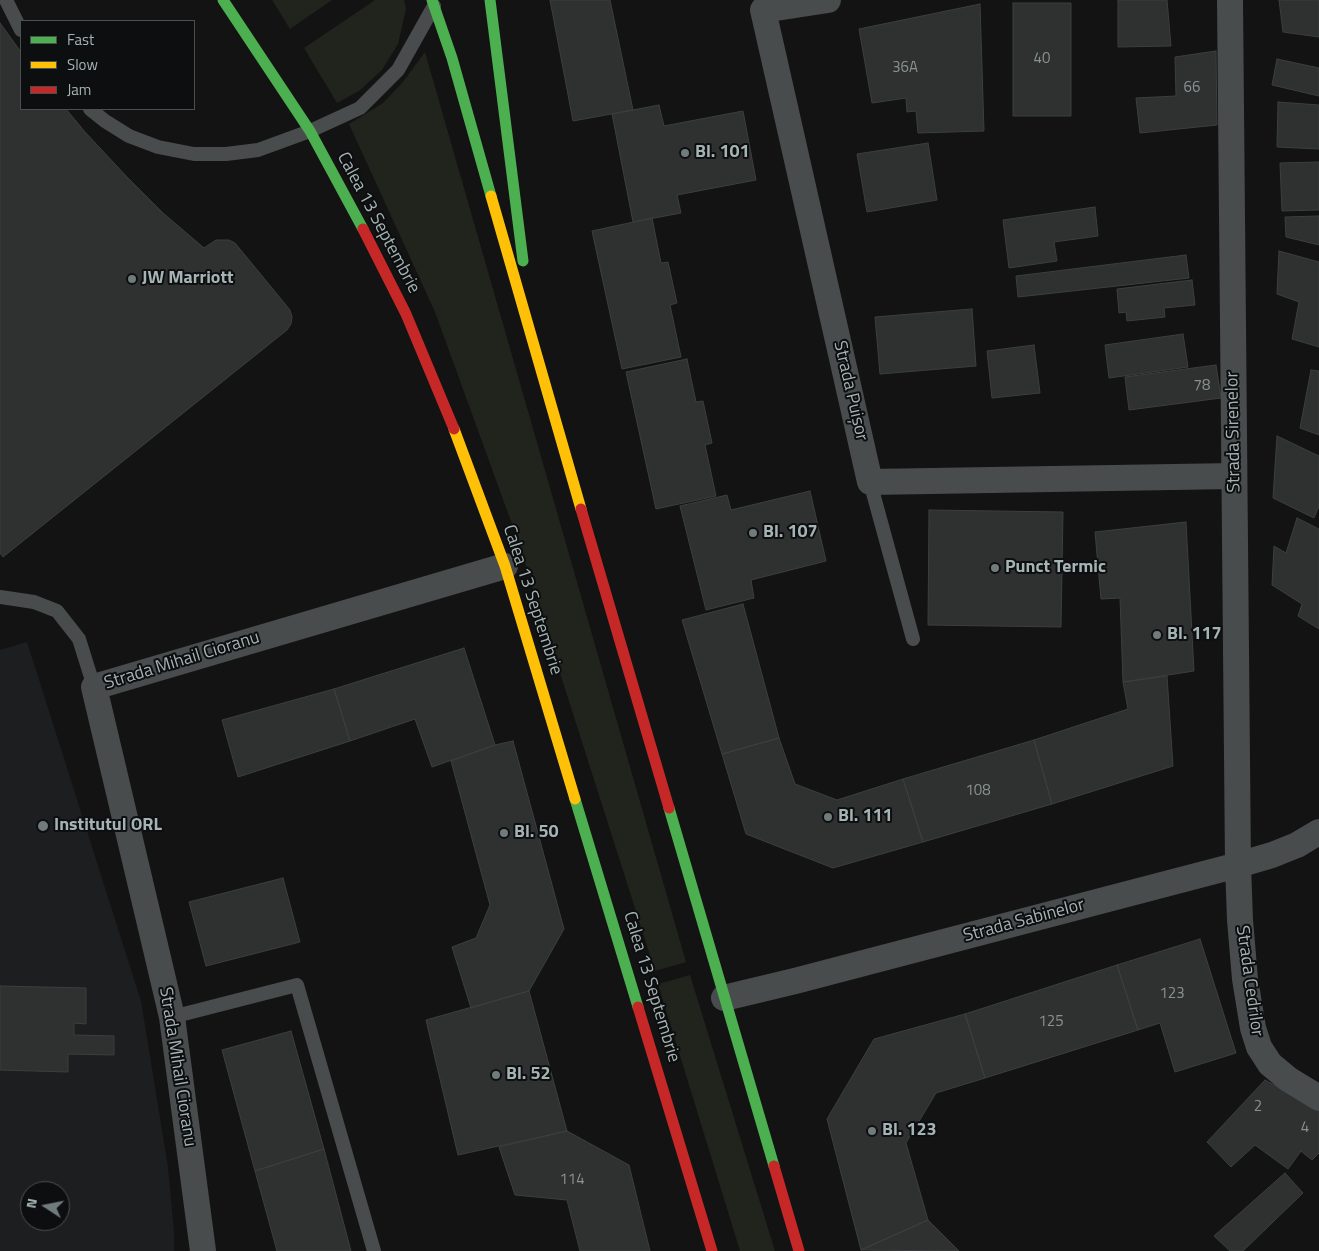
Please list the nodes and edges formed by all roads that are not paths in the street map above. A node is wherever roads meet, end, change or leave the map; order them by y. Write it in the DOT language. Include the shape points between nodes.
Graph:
graph roads {
  1 [pos="6,0"];
  2 [pos="223,0"];
  3 [pos="490,0"];
  4 [pos="828,0"];
  5 [pos="1230,0"];
  6 [pos="434,2"];
  7 [pos="20,28"];
  8 [pos="91,110"];
  9 [pos="310,131"];
  10 [pos="536,357"];
  11 [pos="1234,476"];
  12 [pos="870,482"];
  13 [pos="505,566"];
  14 [pos="0,596"];
  15 [pos="913,639"];
  16 [pos="94,687"];
  17 [pos="1319,832"];
  18 [pos="1238,865"];
  19 [pos="724,998"];
  20 [pos="172,1017"];
  21 [pos="1319,1098"];
  22 [pos="203,1251"];
  23 [pos="374,1251"];
  24 [pos="712,1251"];
  25 [pos="799,1251"];
  1 -- 7 [label="lane"];
  2 -- 9 [label="main road, Calea 13 Septembrie"];
  3 -- 10 [label="main road"];
  4 -- 12 [label="street, Strada Puișor" via="763,10"];
  5 -- 11 [label="street, Strada Sirenelor"];
  6 -- 9 [label="lane" via="398,70 360,108"];
  6 -- 10 [label="main road"];
  8 -- 9 [label="lane" via="129,136 158,147 194,154 258,150"];
  9 -- 13 [label="main road, Calea 13 Septembrie" via="406,314 464,453"];
  10 -- 19 [label="main road"];
  11 -- 12 [label="street"];
  11 -- 18 [label="street, Strada Sirenelor"];
  12 -- 15 [label="lane"];
  13 -- 16 [label="street, Strada Mihail Cioranu"];
  13 -- 24 [label="main road, Calea 13 Septembrie"];
  14 -- 16 [label="lane" via="34,602 57,611 80,639"];
  16 -- 20 [label="street, Strada Mihail Cioranu"];
  17 -- 18 [label="street, Strada Sabinelor" via="1297,845"];
  18 -- 19 [label="street, Strada Sabinelor"];
  18 -- 21 [label="street, Strada Cedrilor" via="1245,979 1259,1047 1270,1064"];
  19 -- 25 [label="main road"];
  20 -- 22 [label="street, Strada Mihail Cioranu"];
  20 -- 23 [label="lane" via="297,985"];
}
